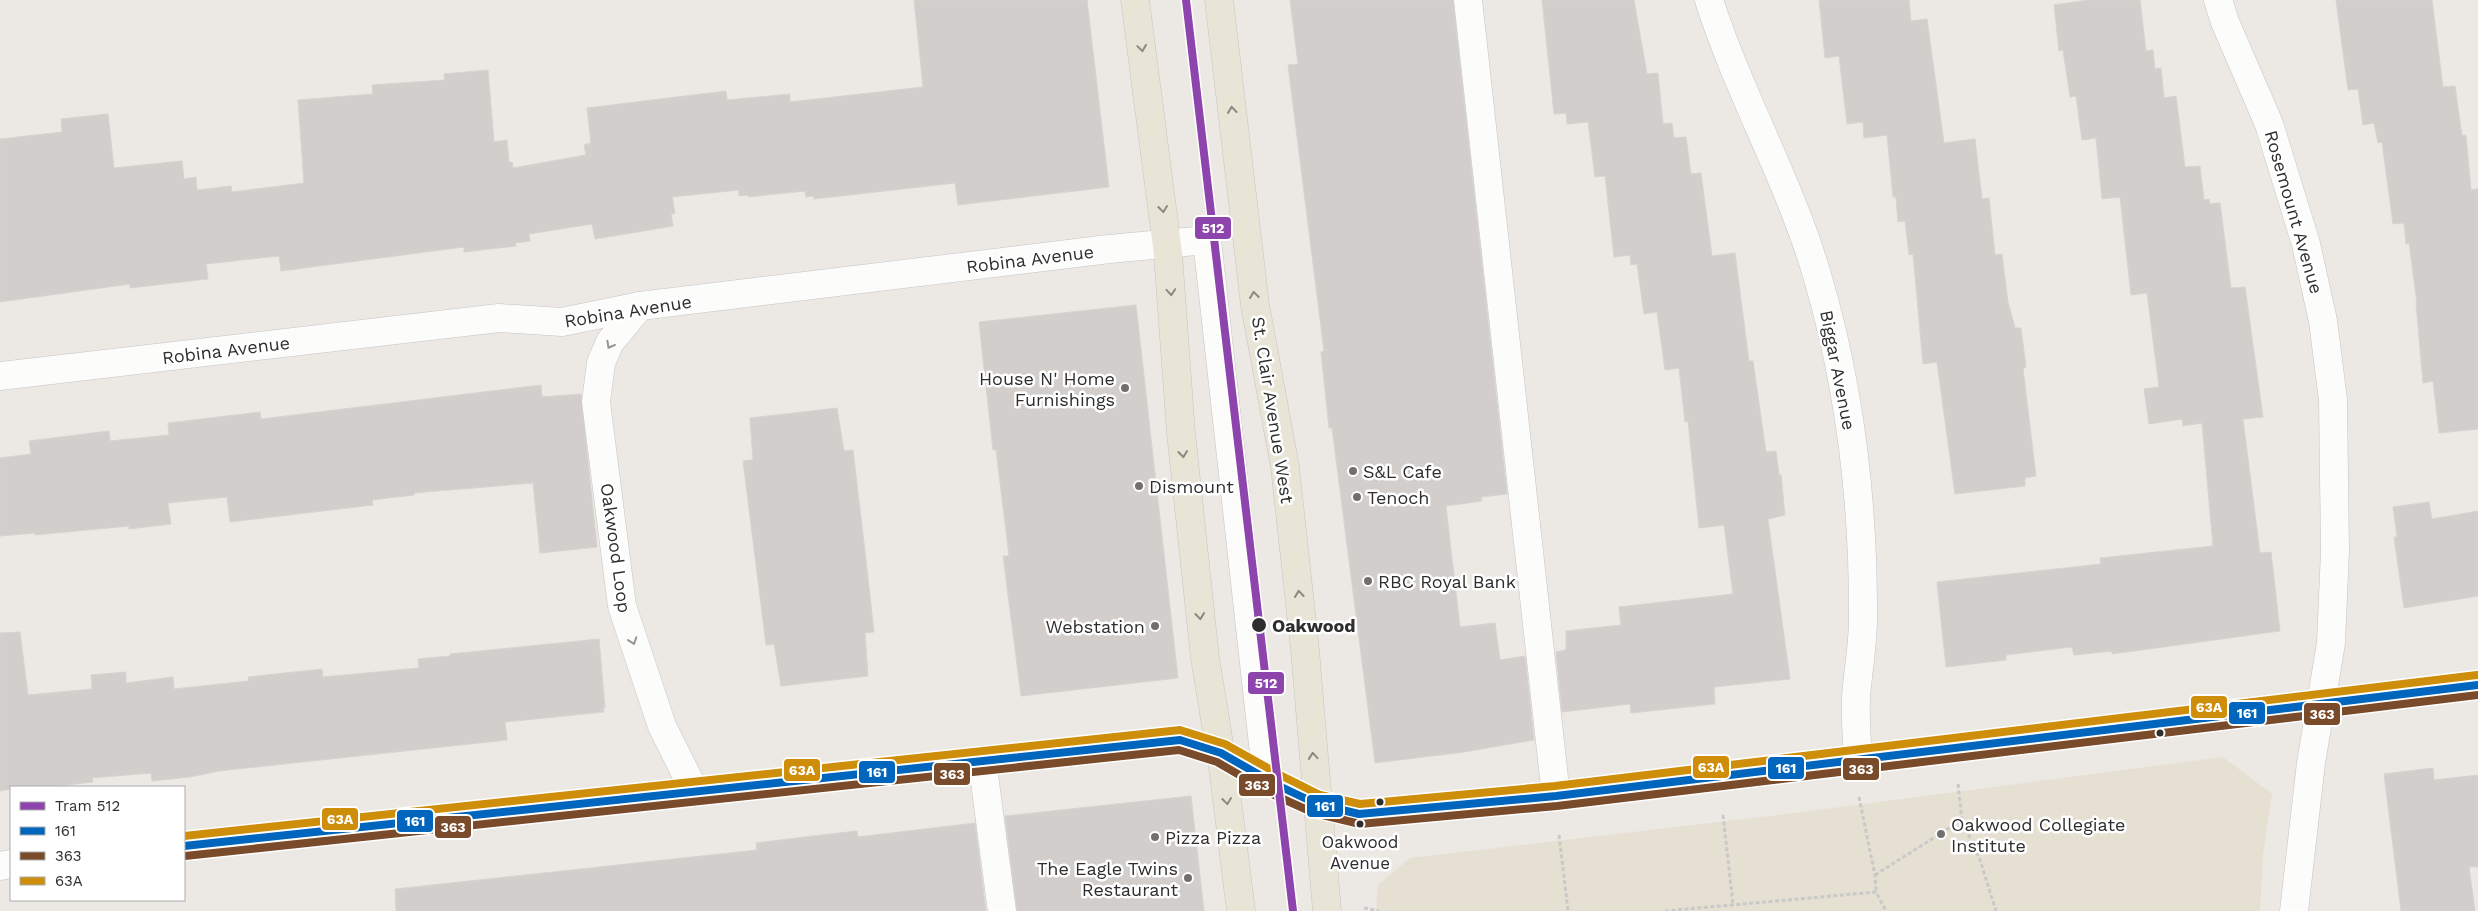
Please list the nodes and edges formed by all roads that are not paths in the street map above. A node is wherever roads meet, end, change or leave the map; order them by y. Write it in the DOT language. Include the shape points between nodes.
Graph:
graph roads {
  1 [pos="1135,0"];
  2 [pos="1219,0"];
  3 [pos="1468,0"];
  4 [pos="1709,0"];
  5 [pos="2218,0"];
  6 [pos="1167,244"];
  7 [pos="640,306"];
  8 [pos="0,376"];
  9 [pos="2478,685"];
  10 [pos="2321,704"];
  11 [pos="1221,752"];
  12 [pos="982,760"];
  13 [pos="1858,761"];
  14 [pos="1268,780"];
  15 [pos="694,790"];
  16 [pos="1556,796"];
  17 [pos="1317,804"];
  18 [pos="185,846"];
  19 [pos="1002,911"];
  20 [pos="1241,911"];
  21 [pos="1328,911"];
  22 [pos="2294,911"];
  1 -- 6 [label="main road, one-way"];
  17 -- 2 [label="main road, St. Clair Avenue West, one-way" via="1305,650 1285,466 1255,305"];
  3 -- 16 [label="street"];
  4 -- 13 [label="street, Biggar Avenue" via="1720,35 1793,202 1818,276 1836,352 1851,435 1859,517 1864,612 1856,700"];
  5 -- 10 [label="street, Rosemount Avenue" via="2268,124 2306,244 2323,320 2333,400 2335,551 2331,643"];
  6 -- 7 [label="street, Robina Avenue"];
  6 -- 11 [label="main road, one-way" via="1181,434 1205,658"];
  6 -- 14 [label="street, Robina Avenue" via="1208,240"];
  7 -- 8 [label="street, Robina Avenue" via="562,322 499,318"];
  7 -- 15 [label="street, Oakwood Loop, one-way" via="610,342 601,363 596,402 622,606 662,726"];
  9 -- 10 [label="street"];
  10 -- 13 [label="street"];
  10 -- 22 [label="street, Rosemount Avenue"];
  11 -- 12 [label="street" via="1180,740"];
  11 -- 14 [label="street"];
  11 -- 20 [label="main road, one-way"];
  12 -- 15 [label="street"];
  12 -- 19 [label="street"];
  13 -- 16 [label="street"];
  14 -- 17 [label="street"];
  15 -- 18 [label="street"];
  16 -- 17 [label="street" via="1359,814"];
  17 -- 21 [label="main road, St. Clair Avenue West"];
}
